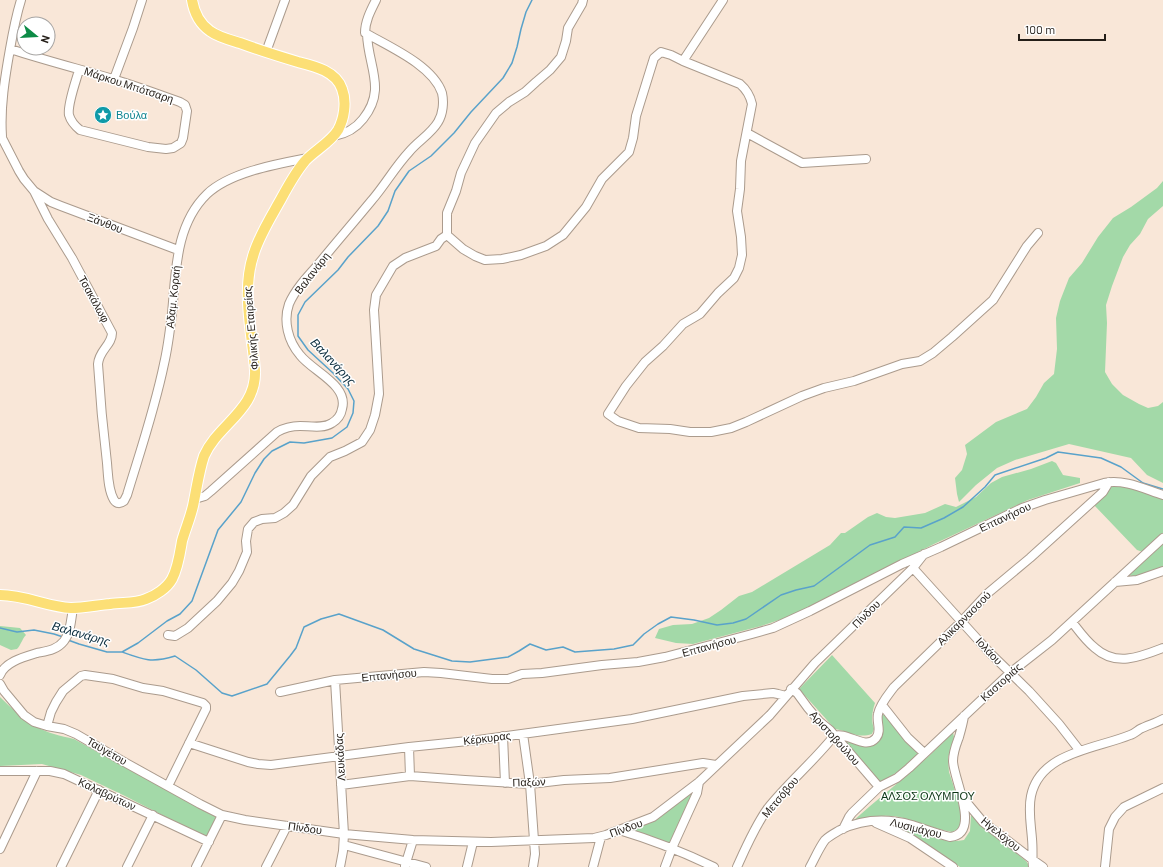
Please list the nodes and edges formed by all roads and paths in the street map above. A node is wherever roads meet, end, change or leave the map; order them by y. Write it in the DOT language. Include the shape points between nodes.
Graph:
graph roads {
  1 [pos="21,0"];
  2 [pos="142,0"];
  3 [pos="192,0"];
  4 [pos="284,0"];
  5 [pos="376,0"];
  6 [pos="583,0"];
  7 [pos="723,0"];
  8 [pos="367,34"];
  9 [pos="10,49"];
  10 [pos="266,52"];
  11 [pos="683,61"];
  12 [pos="3,64"];
  13 [pos="79,70"];
  14 [pos="114,79"];
  15 [pos="747,133"];
  16 [pos="1,135"];
  17 [pos="334,136"];
  18 [pos="308,158"];
  19 [pos="866,158"];
  20 [pos="34,191"];
  21 [pos="1038,233"];
  22 [pos="447,235"];
  23 [pos="178,250"];
  24 [pos="1109,482"];
  25 [pos="1163,495"];
  26 [pos="194,499"];
  27 [pos="116,503"];
  28 [pos="1163,538"];
  29 [pos="924,554"];
  30 [pos="913,568"];
  31 [pos="1163,571"];
  32 [pos="1115,582"];
  33 [pos="0,595"];
  34 [pos="73,608"];
  35 [pos="962,621"];
  36 [pos="1072,622"];
  37 [pos="168,635"];
  38 [pos="1163,648"];
  39 [pos="1010,673"];
  40 [pos="0,675"];
  41 [pos="335,680"];
  42 [pos="0,684"];
  43 [pos="791,689"];
  44 [pos="280,692"];
  45 [pos="786,696"];
  46 [pos="882,705"];
  47 [pos="964,716"];
  48 [pos="1163,719"];
  49 [pos="47,726"];
  50 [pos="523,734"];
  51 [pos="503,736"];
  52 [pos="834,736"];
  53 [pos="189,743"];
  54 [pos="409,747"];
  55 [pos="1080,751"];
  56 [pos="924,753"];
  57 [pos="340,756"];
  58 [pos="716,765"];
  59 [pos="0,771"];
  60 [pos="37,771"];
  61 [pos="410,776"];
  62 [pos="699,782"];
  63 [pos="505,783"];
  64 [pos="530,784"];
  65 [pos="168,786"];
  66 [pos="342,786"];
  67 [pos="879,788"];
  68 [pos="1163,788"];
  69 [pos="99,790"];
  70 [pos="962,797"];
  71 [pos="153,815"];
  72 [pos="222,815"];
  73 [pos="869,821"];
  74 [pos="287,826"];
  75 [pos="843,829"];
  76 [pos="619,830"];
  77 [pos="344,834"];
  78 [pos="601,837"];
  79 [pos="413,840"];
  80 [pos="534,840"];
  81 [pos="209,842"];
  82 [pos="473,842"];
  83 [pos="344,845"];
  84 [pos="672,848"];
  85 [pos="0,849"];
  86 [pos="406,864"];
  87 [pos="1033,864"];
  88 [pos="61,867"];
  89 [pos="127,867"];
  90 [pos="196,867"];
  91 [pos="266,867"];
  92 [pos="340,867"];
  93 [pos="426,867"];
  94 [pos="466,867"];
  95 [pos="532,867"];
  96 [pos="593,867"];
  97 [pos="665,867"];
  98 [pos="714,867"];
  99 [pos="736,867"];
  100 [pos="810,867"];
  101 [pos="953,867"];
  102 [pos="1043,867"];
  103 [pos="1105,867"];
  1 -- 9 [label="street"];
  2 -- 14 [label="street"];
  3 -- 10 [label="main road, Φιλικής Εταιρείας" via="199,18 210,31"];
  4 -- 10 [label="street"];
  5 -- 8 [label="street" via="366,25"];
  6 -- 22 [label="street" via="568,28 561,57 550,70 496,113 475,143 447,213"];
  7 -- 11 [label="street"];
  8 -- 17 [label="street" via="376,93 374,102 359,124"];
  8 -- 26 [label="street, Βαλανάρη" via="422,67 439,87 443,105 436,126 408,153 374,199 303,283 288,307 286,322 294,346 301,357 339,391 343,402 342,411 336,421 327,426 292,426 277,432 205,496"];
  9 -- 12 [label="street"];
  9 -- 13 [label="street, Μάρκου Μπότσαρη"];
  10 -- 17 [label="main road, Φιλικής Εταιρείας" via="321,69 337,81 344,97 344,108 341,123"];
  11 -- 15 [label="street" via="740,84 748,90 752,104"];
  11 -- 22 [label="street" via="661,52 654,58 636,116 629,152 602,179 586,207 563,235 546,246 521,255 485,260 463,249"];
  12 -- 16 [label="street"];
  13 -- 14 [label="street, Μάρκου Μπότσαρη"];
  13 -- 14 [label="street, Μάρκου Μπότσαρη" via="69,114 80,130 154,148 173,148 181,143 187,111 183,103"];
  15 -- 19 [label="street" via="802,164"];
  15 -- 21 [label="street" via="741,161 737,212 742,256 739,268 734,278 700,314 684,324 640,368 608,414 618,421 639,428 711,432 731,428 824,388 920,361 952,338 993,300"];
  16 -- 20 [label="street, Τσακάλωφ" via="21,175"];
  17 -- 18 [label="main road, Φιλικής Εταιρείας"];
  18 -- 23 [label="street, Αδαμ. Κοραή" via="269,166 232,178 212,189 192,213"];
  18 -- 26 [label="main road, Φιλικής Εταιρείας" via="274,210 253,254 247,287 254,384 245,403 208,448"];
  20 -- 23 [label="street, Ξάνθου" via="60,206"];
  20 -- 27 [label="street, Τσακάλωφ" via="112,333 111,340 100,354 98,364 109,484"];
  22 -- 37 [label="street" via="436,246 405,258 393,266 376,295 374,310 379,394 370,430 362,442 330,457 311,476 293,505 284,513 275,518 254,522 248,529 247,552 232,584 218,601 188,628 175,636"];
  23 -- 27 [label="street, Αδαμ. Κοραή" via="165,363 127,495 123,502"];
  24 -- 25 [label="street, Επτανήσου" via="1128,483"];
  24 -- 29 [label="street, Επτανήσου" via="1022,508"];
  24 -- 35 [label="street, Αλικαρνασσού" via="1103,492 988,593"];
  26 -- 34 [label="main road, Φιλικής Εταιρείας" via="174,575 166,586 142,601"];
  28 -- 32 [label="street, Καστοριάς"];
  29 -- 30 [label="street, Πίνδου"];
  29 -- 41 [label="street, Επτανήσου" via="773,628 656,659 522,674 503,679 424,672"];
  30 -- 35 [label="street, Ιολάου"];
  30 -- 43 [label="street, Πίνδου"];
  31 -- 32 [label="street" via="1136,580"];
  32 -- 36 [label="street, Καστοριάς"];
  33 -- 34 [label="main road, Φιλικής Εταιρείας" via="19,596"];
  34 -- 40 [label="street" via="68,634 60,646 10,663"];
  35 -- 39 [label="street, Ιολάου"];
  35 -- 46 [label="street, Αλικαρνασσού" via="899,682"];
  36 -- 38 [label="street" via="1094,648 1110,657 1132,658"];
  36 -- 39 [label="street, Καστοριάς"];
  39 -- 47 [label="street, Καστοριάς"];
  39 -- 55 [label="street, Ιολάου" via="1059,724"];
  41 -- 44 [label="street, Επτανήσου"];
  41 -- 57 [label="street, Λευκάδας"];
  42 -- 49 [label="street, Ταϋγέτου" via="24,715 34,722"];
  43 -- 45 [label="street, Πίνδου"];
  43 -- 52 [label="street, Αριστοβούλου"];
  45 -- 50 [label="street, Κέρκυρας" via="773,693 743,696 632,720"];
  45 -- 58 [label="street, Πίνδου" via="770,715"];
  46 -- 52 [label="street, Αλικαρνασσού" via="877,716 878,732 873,740 864,742 841,735"];
  46 -- 56 [label="street" via="908,738"];
  47 -- 56 [label="street, Καστοριάς"];
  47 -- 70 [label="street, Λυσιμάχου" via="953,762"];
  48 -- 55 [label="street" via="1131,735"];
  49 -- 53 [label="street" via="50,712 63,691 85,675 163,691 205,704 206,709"];
  49 -- 65 [label="street, Ταϋγέτου" via="76,734"];
  50 -- 51 [label="street, Κέρκυρας"];
  50 -- 64 [label="street"];
  51 -- 54 [label="street, Κέρκυρας"];
  51 -- 63 [label="street"];
  52 -- 67 [label="street, Αριστοβούλου"];
  52 -- 99 [label="street, Μετσόβου" via="768,808"];
  53 -- 57 [label="street, Κέρκυρας" via="258,764"];
  53 -- 65 [label="street"];
  54 -- 57 [label="street, Κέρκυρας"];
  54 -- 61 [label="street"];
  55 -- 87 [label="street" via="1056,761 1036,781 1030,807"];
  56 -- 67 [label="street, Καστοριάς" via="902,774"];
  57 -- 66 [label="street, Λευκάδας"];
  58 -- 62 [label="street, Πίνδου"];
  58 -- 64 [label="street, Παξών" via="703,763 610,778"];
  59 -- 60 [label="street, Καλαβρύτων"];
  60 -- 69 [label="street, Καλαβρύτων" via="57,771"];
  60 -- 85 [label="street"];
  61 -- 63 [label="street, Παξών"];
  61 -- 66 [label="street, Παξών"];
  62 -- 76 [label="street, Πίνδου" via="653,817"];
  62 -- 84 [label="street" via="697,793"];
  63 -- 64 [label="street, Παξών"];
  64 -- 80 [label="street"];
  65 -- 72 [label="street, Ταϋγέτου"];
  66 -- 77 [label="street, Λευκάδας"];
  67 -- 75 [label="street, Καστοριάς" via="852,813"];
  68 -- 103 [label="street" via="1124,807 1115,817 1108,835"];
  69 -- 71 [label="street, Καλαβρύτων"];
  69 -- 88 [label="street"];
  70 -- 73 [label="street, Λυσιμάχου" via="964,826 956,836 950,837 898,822"];
  70 -- 87 [label="street, Ηγελόχου" via="983,822"];
  71 -- 81 [label="street, Καλαβρύτων"];
  71 -- 89 [label="street"];
  72 -- 74 [label="street, Πίνδου"];
  72 -- 81 [label="street"];
  73 -- 75 [label="street, Καστοριάς"];
  73 -- 101 [label="street" via="910,838"];
  74 -- 77 [label="street, Πίνδου"];
  74 -- 91 [label="street"];
  75 -- 100 [label="street, Καστοριάς" via="826,840"];
  76 -- 78 [label="street, Πίνδου"];
  76 -- 84 [label="street"];
  77 -- 79 [label="street, Πίνδου"];
  77 -- 83 [label="street, Λευκάδας"];
  78 -- 80 [label="street, Πίνδου"];
  78 -- 96 [label="street"];
  79 -- 82 [label="street, Πίνδου"];
  79 -- 86 [label="street"];
  80 -- 82 [label="street, Πίνδου"];
  80 -- 95 [label="street" via="535,854"];
  81 -- 90 [label="street"];
  82 -- 94 [label="street"];
  83 -- 86 [label="street"];
  83 -- 92 [label="street, Λευκάδας"];
  84 -- 97 [label="street"];
  84 -- 98 [label="street"];
  86 -- 93 [label="street"];
  87 -- 102 [label="street, Ηγελόχου"];
}
